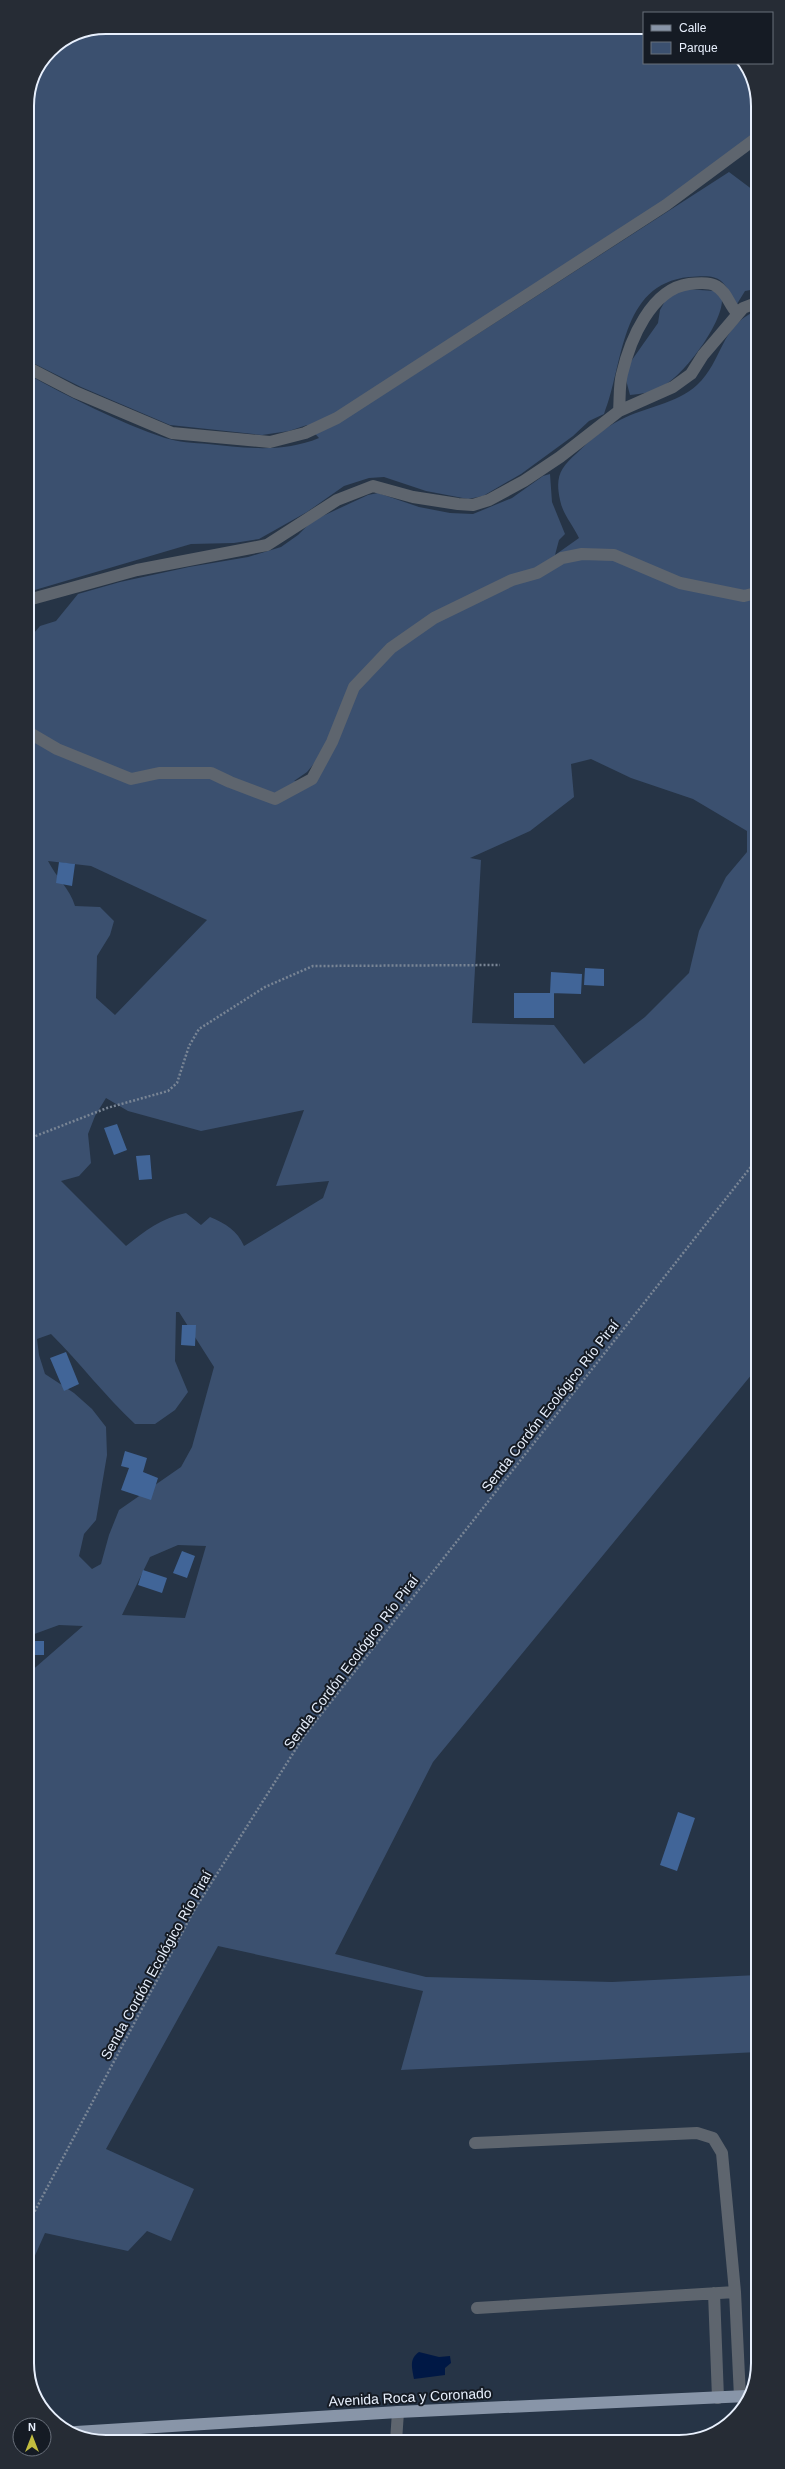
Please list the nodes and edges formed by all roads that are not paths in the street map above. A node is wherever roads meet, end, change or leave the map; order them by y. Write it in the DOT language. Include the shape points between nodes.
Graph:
graph roads {
  1 [pos="751,142"];
  2 [pos="751,305"];
  3 [pos="738,314"];
  4 [pos="34,371"];
  5 [pos="619,411"];
  6 [pos="751,594"];
  7 [pos="34,598"];
  8 [pos="34,736"];
  9 [pos="476,2143"];
  10 [pos="735,2292"];
  11 [pos="714,2293"];
  12 [pos="477,2308"];
  13 [pos="744,2395"];
  14 [pos="743,2397"];
  15 [pos="718,2398"];
  16 [pos="398,2412"];
  17 [pos="83,2432"];
  18 [pos="396,2435"];
  1 -- 4 [label="street" via="666,205 337,418 305,433 270,442 172,433 75,392"];
  2 -- 3 [label="street" via="743,308"];
  3 -- 5 [label="street" via="702,355 691,374 673,387"];
  3 -- 5 [label="street" via="729,305 726,293 715,284 678,285 664,294 651,309 628,352 622,376"];
  5 -- 7 [label="street" via="560,457 489,500 473,505 458,504 413,497 373,486 337,500 267,545 137,570"];
  6 -- 8 [label="street" via="744,596 680,583 614,555 582,554 562,558 537,573 512,580 434,618 390,648 354,687 332,742 312,779 275,799 211,773 159,774 131,779 57,749"];
  9 -- 10 [label="street" via="697,2133 708,2135 717,2142 722,2153"];
  10 -- 11 [label="street"];
  10 -- 13 [label="street"];
  11 -- 12 [label="street"];
  11 -- 15 [label="street"];
  14 -- 15 [label="main road, Avenida Roca y Coronado"];
  15 -- 16 [label="main road, Avenida Roca y Coronado"];
  16 -- 17 [label="main road, Avenida Roca y Coronado"];
  16 -- 18 [label="street"];
}
